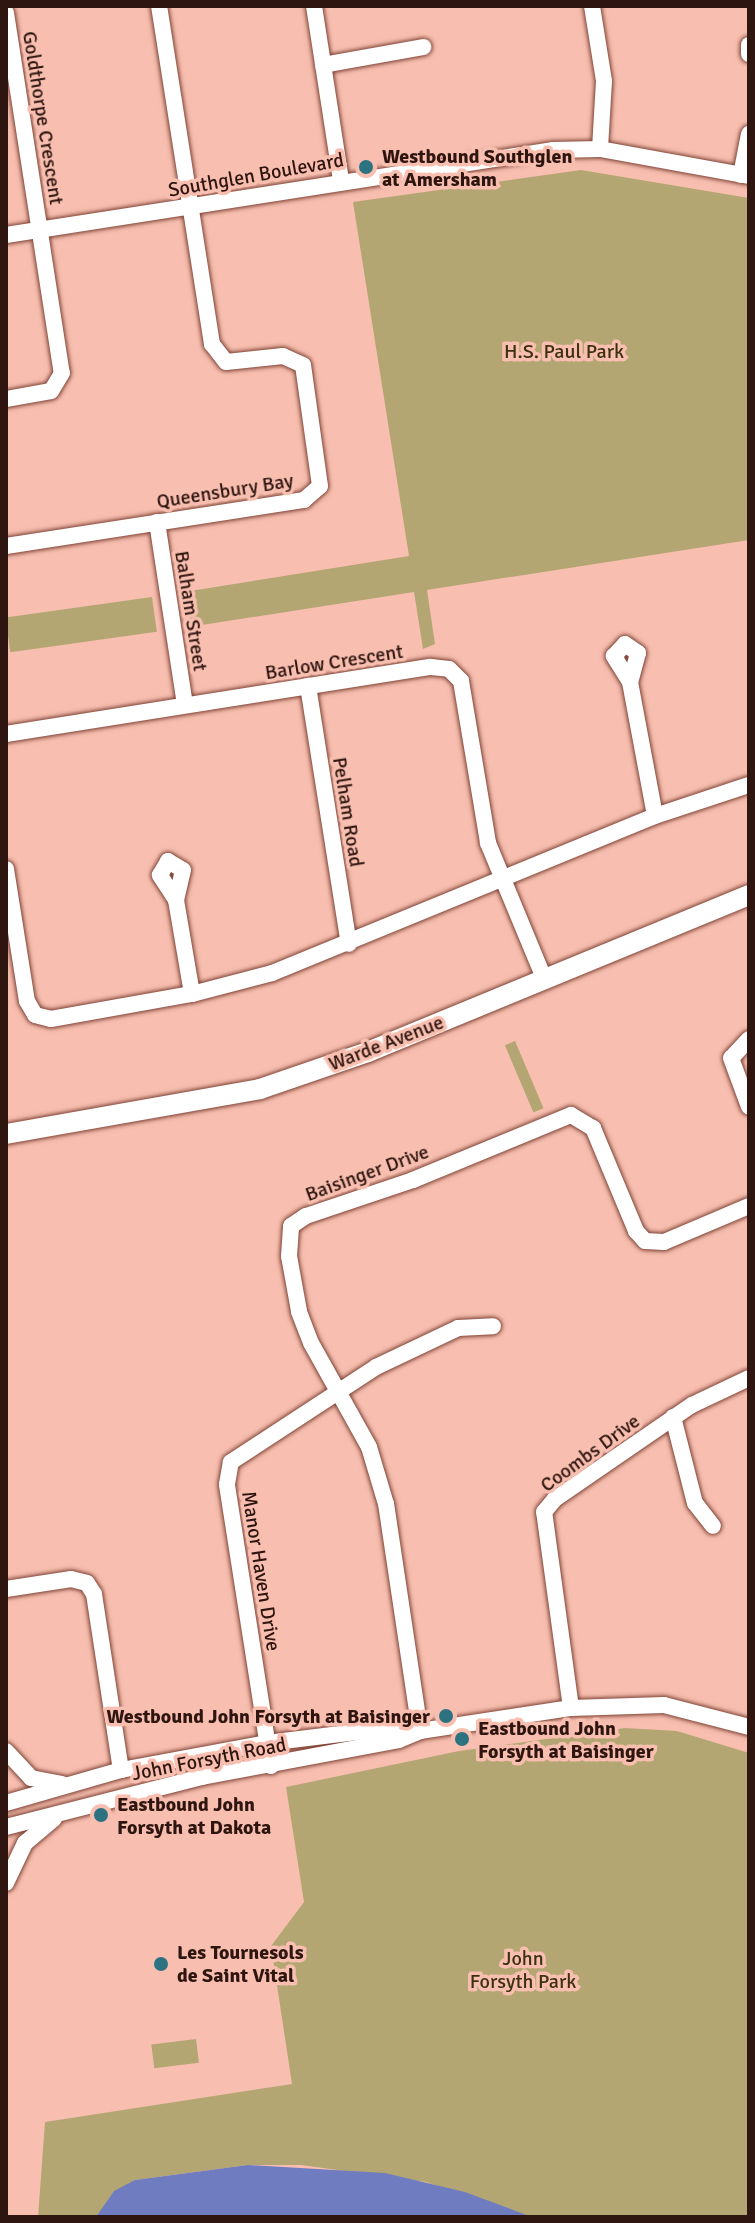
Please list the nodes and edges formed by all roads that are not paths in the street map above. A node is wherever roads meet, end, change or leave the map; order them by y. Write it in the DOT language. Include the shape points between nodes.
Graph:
graph roads {
  1 [pos="159,6"];
  2 [pos="314,6"];
  3 [pos="592,6"];
  4 [pos="6,13"];
  5 [pos="749,45"];
  6 [pos="423,47"];
  7 [pos="749,54"];
  8 [pos="323,65"];
  9 [pos="749,134"];
  10 [pos="600,149"];
  11 [pos="745,176"];
  12 [pos="341,181"];
  13 [pos="190,207"];
  14 [pos="40,230"];
  15 [pos="6,235"];
  16 [pos="6,399"];
  17 [pos="157,522"];
  18 [pos="6,546"];
  19 [pos="630,682"];
  20 [pos="308,686"];
  21 [pos="185,705"];
  22 [pos="6,734"];
  23 [pos="749,785"];
  24 [pos="655,816"];
  25 [pos="6,869"];
  26 [pos="502,880"];
  27 [pos="749,895"];
  28 [pos="176,900"];
  29 [pos="349,944"];
  30 [pos="544,978"];
  31 [pos="192,994"];
  32 [pos="749,1039"];
  33 [pos="749,1107"];
  34 [pos="6,1134"];
  35 [pos="749,1206"];
  36 [pos="493,1326"];
  37 [pos="749,1378"];
  38 [pos="337,1389"];
  39 [pos="673,1417"];
  40 [pos="713,1526"];
  41 [pos="6,1589"];
  42 [pos="571,1708"];
  43 [pos="749,1727"];
  44 [pos="420,1731"];
  45 [pos="267,1743"];
  46 [pos="6,1751"];
  47 [pos="271,1766"];
  48 [pos="121,1770"];
  49 [pos="76,1785"];
  50 [pos="6,1803"];
  51 [pos="64,1812"];
  52 [pos="6,1827"];
  53 [pos="6,1883"];
  1 -- 13 [label="street"];
  2 -- 8 [label="street"];
  3 -- 10 [label="street" via="604,81"];
  4 -- 14 [label="street, Goldthorpe Crescent"];
  5 -- 7 [label="street"];
  6 -- 8 [label="street"];
  8 -- 12 [label="street"];
  9 -- 11 [label="street"];
  10 -- 11 [label="street, Southglen Boulevard"];
  10 -- 12 [label="street, Southglen Boulevard" via="553,150"];
  12 -- 13 [label="street, Southglen Boulevard"];
  13 -- 14 [label="street, Southglen Boulevard"];
  13 -- 17 [label="street, Queensbury Bay" via="215,352 232,363 283,356 303,365 321,482 304,500"];
  14 -- 15 [label="street, Southglen Boulevard"];
  14 -- 16 [label="street" via="62,373 51,391"];
  17 -- 18 [label="street, Queensbury Bay"];
  17 -- 21 [label="street, Balham Street"];
  19 -- 24 [label="street"];
  20 -- 21 [label="street, Barlow Crescent"];
  20 -- 26 [label="street, Barlow Crescent" via="437,666 456,674 484,826"];
  20 -- 29 [label="street, Pelham Road"];
  21 -- 22 [label="street, Barlow Crescent"];
  23 -- 24 [label="street"];
  24 -- 26 [label="street"];
  25 -- 31 [label="street" via="27,1001 35,1015 51,1019"];
  26 -- 29 [label="street"];
  26 -- 30 [label="street, Barlow Crescent"];
  27 -- 30 [label="main road, Warde Avenue"];
  28 -- 31 [label="street"];
  29 -- 31 [label="street"];
  30 -- 34 [label="main road, Warde Avenue" via="368,1052 260,1089"];
  32 -- 33 [label="street" via="731,1058"];
  35 -- 38 [label="street, Baisinger Drive" via="664,1242 645,1241 593,1128 571,1115 413,1180 298,1219 289,1236 294,1292 311,1343"];
  36 -- 38 [label="street, Manor Haven Drive" via="458,1328"];
  37 -- 39 [label="street, Coombs Drive"];
  38 -- 44 [label="street, Baisinger Drive" via="369,1447 386,1504"];
  38 -- 45 [label="street, Manor Haven Drive" via="241,1452 227,1473"];
  39 -- 40 [label="street" via="695,1503"];
  39 -- 42 [label="street, Coombs Drive" via="544,1512"];
  41 -- 48 [label="street, John Forsyth Road" via="71,1579 87,1583 94,1594"];
  42 -- 43 [label="street, John Forsyth Road" via="664,1705"];
  42 -- 44 [label="street, John Forsyth Road"];
  44 -- 45 [label="street, John Forsyth Road" via="397,1727"];
  44 -- 47 [label="street, John Forsyth Road"];
  45 -- 47 [label="street, Manor Haven Drive"];
  45 -- 48 [label="street, John Forsyth Road"];
  46 -- 49 [label="street" via="31,1778"];
  47 -- 51 [label="street, John Forsyth Road" via="202,1777"];
  48 -- 49 [label="street, John Forsyth Road"];
  49 -- 50 [label="street, John Forsyth Road"];
  51 -- 52 [label="street, John Forsyth Road"];
  51 -- 53 [label="street" via="25,1843"];
}
